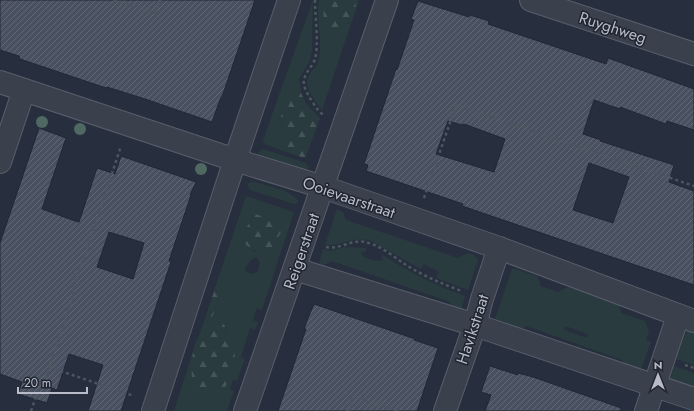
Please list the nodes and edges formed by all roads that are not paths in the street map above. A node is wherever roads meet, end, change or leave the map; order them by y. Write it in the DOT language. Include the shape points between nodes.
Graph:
graph roads {
  1 [pos="288,0"];
  2 [pos="387,0"];
  3 [pos="539,1"];
  4 [pos="694,54"];
  5 [pos="0,82"];
  6 [pos="24,90"];
  7 [pos="235,160"];
  8 [pos="0,162"];
  9 [pos="323,187"];
  10 [pos="499,248"];
  11 [pos="295,269"];
  12 [pos="686,318"];
  13 [pos="475,325"];
  14 [pos="654,385"];
  15 [pos="694,399"];
  16 [pos="153,411"];
  17 [pos="245,411"];
  18 [pos="445,411"];
  19 [pos="646,411"];
  1 -- 7 [label="street"];
  2 -- 9 [label="street, Reigerstraat"];
  3 -- 4 [label="street, Ruyghweg"];
  5 -- 6 [label="street, Ooievaarstraat"];
  6 -- 7 [label="street, Ooievaarstraat"];
  6 -- 8 [label="street"];
  7 -- 9 [label="street, Ooievaarstraat"];
  7 -- 16 [label="street"];
  9 -- 10 [label="street, Ooievaarstraat"];
  9 -- 11 [label="street, Reigerstraat"];
  10 -- 12 [label="street, Ooievaarstraat"];
  10 -- 13 [label="street, Havikstraat"];
  11 -- 13 [label="street"];
  11 -- 17 [label="street, Reigerstraat"];
  12 -- 14 [label="street"];
  13 -- 14 [label="street"];
  13 -- 18 [label="street, Havikstraat"];
  14 -- 15 [label="street"];
  14 -- 19 [label="street"];
}
